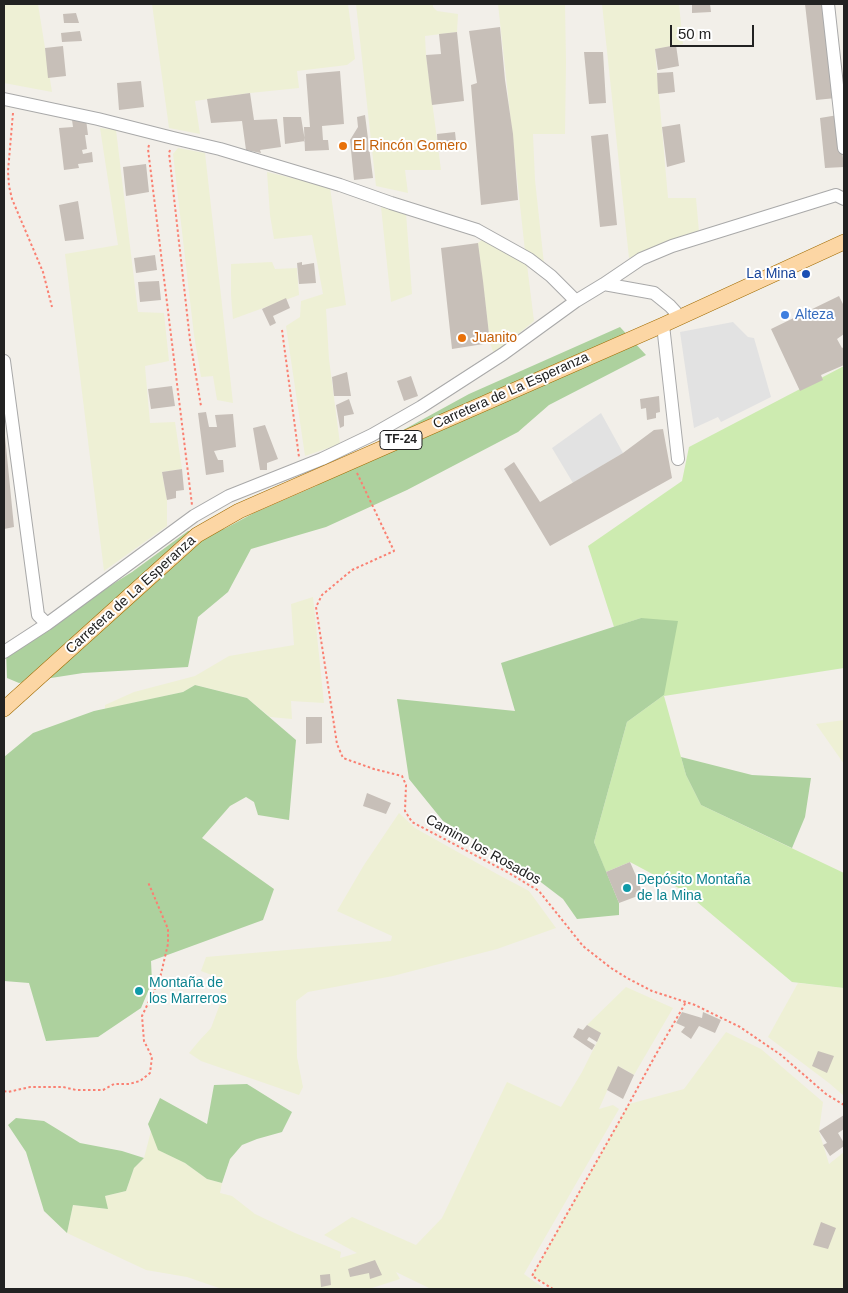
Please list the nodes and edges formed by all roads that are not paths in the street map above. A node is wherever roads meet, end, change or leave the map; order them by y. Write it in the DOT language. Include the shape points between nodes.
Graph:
graph roads {
  1 [pos="828,4"];
  2 [pos="9,100"];
  3 [pos="844,148"];
  4 [pos="844,199"];
  5 [pos="844,242"];
  6 [pos="604,284"];
  7 [pos="576,301"];
  8 [pos="680,317"];
  9 [pos="663,324"];
  10 [pos="4,361"];
  11 [pos="678,458"];
  12 [pos="47,624"];
  13 [pos="4,652"];
  14 [pos="4,709"];
  1 -- 3 [label="street"];
  2 -- 7 [label="street" via="220,149 477,230 529,259"];
  4 -- 6 [label="street" via="836,195 672,246 641,259"];
  5 -- 8 [label="main road, Carretera de La Esperanza / TF-24"];
  6 -- 7 [label="street"];
  6 -- 8 [label="street" via="654,293"];
  7 -- 12 [label="street" via="503,354 421,407 364,439 229,496 194,516"];
  8 -- 9 [label="main road, Carretera de La Esperanza / TF-24"];
  9 -- 11 [label="street"];
  9 -- 14 [label="main road, Carretera de La Esperanza / TF-24" via="239,512 197,536"];
  10 -- 12 [label="street" via="38,615"];
  12 -- 13 [label="street"];
}
